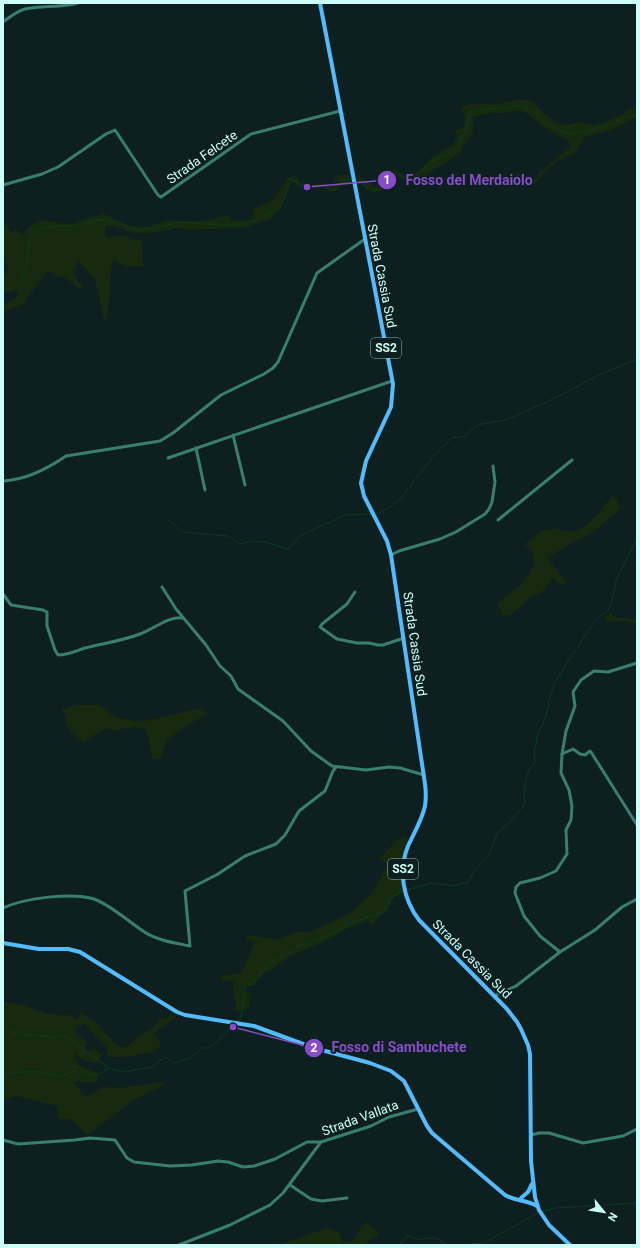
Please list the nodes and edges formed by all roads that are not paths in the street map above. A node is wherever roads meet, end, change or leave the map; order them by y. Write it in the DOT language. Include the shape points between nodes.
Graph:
graph roads {
  1 [pos="78,3"];
  2 [pos="320,3"];
  3 [pos="3,22"];
  4 [pos="340,111"];
  5 [pos="3,185"];
  6 [pos="365,239"];
  7 [pos="392,381"];
  8 [pos="233,435"];
  9 [pos="196,448"];
  10 [pos="168,458"];
  11 [pos="572,460"];
  12 [pos="493,466"];
  13 [pos="3,481"];
  14 [pos="245,485"];
  15 [pos="206,490"];
  16 [pos="498,520"];
  17 [pos="392,555"];
  18 [pos="162,587"];
  19 [pos="354,592"];
  20 [pos="3,594"];
  21 [pos="183,618"];
  22 [pos="404,638"];
  23 [pos="637,663"];
  24 [pos="562,754"];
  25 [pos="336,767"];
  26 [pos="424,775"];
  27 [pos="637,825"];
  28 [pos="637,900"];
  29 [pos="3,908"];
  30 [pos="3,943"];
  31 [pos="560,952"];
  32 [pos="494,996"];
  33 [pos="418,1109"];
  34 [pos="637,1129"];
  35 [pos="531,1135"];
  36 [pos="3,1140"];
  37 [pos="321,1142"];
  38 [pos="533,1182"];
  39 [pos="290,1185"];
  40 [pos="535,1197"];
  41 [pos="347,1198"];
  42 [pos="521,1199"];
  43 [pos="539,1208"];
  44 [pos="179,1245"];
  45 [pos="570,1245"];
  1 -- 3 [label="street" via="25,9"];
  2 -- 4 [label="main road, Strada Cassia Sud / SS2"];
  4 -- 5 [label="street, Strada Felcete" via="251,134 161,197 115,130 58,167"];
  4 -- 6 [label="main road, Strada Cassia Sud / SS2"];
  6 -- 7 [label="main road, Strada Cassia Sud / SS2"];
  6 -- 13 [label="street" via="317,273 278,362 269,371 221,395 160,441 66,456 36,473"];
  7 -- 8 [label="street"];
  7 -- 17 [label="main road, Strada Cassia Sud / SS2" via="391,407 366,461 361,483 364,496"];
  8 -- 9 [label="street"];
  8 -- 14 [label="street"];
  9 -- 10 [label="street"];
  9 -- 15 [label="street"];
  11 -- 16 [label="street"];
  12 -- 17 [label="street" via="495,482 492,502 484,514 440,539"];
  17 -- 22 [label="main road, Strada Cassia Sud / SS2"];
  18 -- 21 [label="street"];
  19 -- 22 [label="street" via="347,604 320,627 337,639 357,643 383,645"];
  20 -- 21 [label="street" via="11,605 47,612 47,626 58,655 116,642 177,618"];
  21 -- 25 [label="street" via="220,666 231,676 238,689 283,721 311,751"];
  22 -- 26 [label="main road, Strada Cassia Sud / SS2"];
  23 -- 24 [label="street" via="608,672 594,672 581,680 573,692 575,706 566,731"];
  24 -- 27 [label="street" via="573,749 585,755 590,751"];
  24 -- 31 [label="street" via="561,773 569,790 572,806 566,830 567,854 556,871 520,883 515,893 524,916 540,936"];
  25 -- 26 [label="street" via="366,770 400,768"];
  25 -- 29 [label="street" via="325,791 299,811 285,835 276,844 245,856 185,891 190,946 148,934 94,900 80,897 52,896"];
  26 -- 32 [label="main road, Strada Cassia Sud / SS2" via="425,805 404,860 405,891 419,920"];
  28 -- 31 [label="street" via="622,907 595,930"];
  30 -- 33 [label="main road" via="80,952 177,1012 259,1028 391,1071 404,1081"];
  31 -- 32 [label="street" via="516,986"];
  32 -- 35 [label="main road, Strada Cassia Sud / SS2" via="517,1022 528,1045 531,1065"];
  33 -- 37 [label="street, Strada Vallata"];
  33 -- 42 [label="main road" via="432,1133 505,1194"];
  34 -- 35 [label="street" via="622,1136 583,1143 549,1134"];
  35 -- 38 [label="main road, Strada Cassia Sud / SS2"];
  36 -- 37 [label="street" via="18,1144 90,1138 115,1140 127,1158 134,1162 170,1166 218,1161 243,1167 254,1166 275,1158 307,1142"];
  37 -- 39 [label="street, Strada Vallata"];
  38 -- 40 [label="main road, Strada Cassia Sud / SS2"];
  38 -- 42 [label="main road"];
  39 -- 41 [label="street" via="311,1199"];
  39 -- 44 [label="street, Strada Vallata" via="270,1205 261,1210"];
  40 -- 42 [label="main road"];
  40 -- 43 [label="main road, Strada Cassia Sud / SS2"];
  42 -- 43 [label="main road"];
  43 -- 45 [label="main road, Strada Cassia Sud / SS2" via="556,1233"];
}
